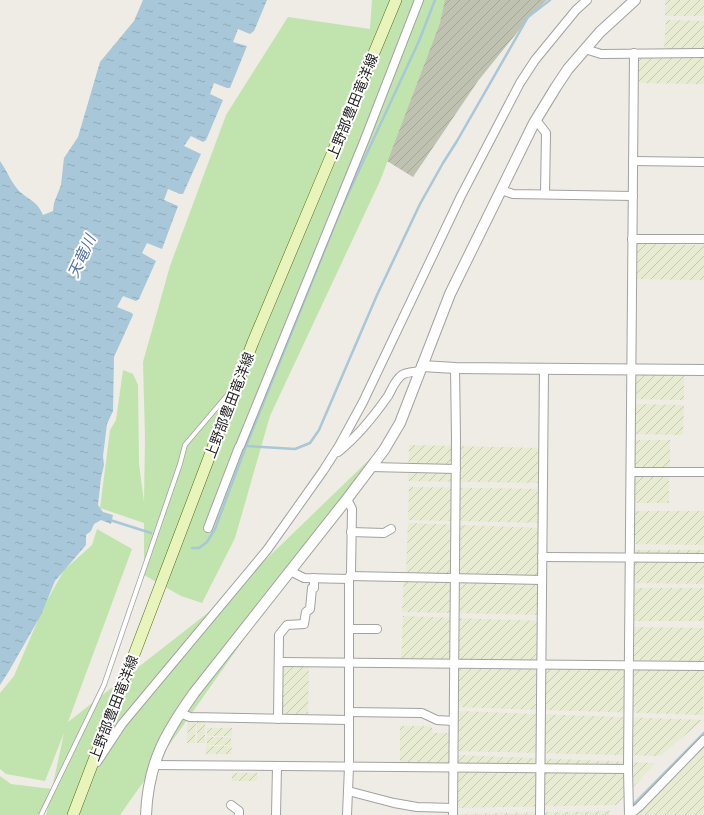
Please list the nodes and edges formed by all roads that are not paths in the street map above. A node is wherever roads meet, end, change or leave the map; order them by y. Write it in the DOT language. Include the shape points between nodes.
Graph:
graph roads {
  1 [pos="396,0"];
  2 [pos="419,0"];
  3 [pos="587,0"];
  4 [pos="635,0"];
  5 [pos="585,49"];
  6 [pos="634,53"];
  7 [pos="704,53"];
  8 [pos="536,120"];
  9 [pos="633,161"];
  10 [pos="704,162"];
  11 [pos="501,190"];
  12 [pos="545,194"];
  13 [pos="633,196"];
  14 [pos="632,239"];
  15 [pos="704,239"];
  16 [pos="421,368"];
  17 [pos="454,368"];
  18 [pos="544,368"];
  19 [pos="632,368"];
  20 [pos="704,370"];
  21 [pos="237,383"];
  22 [pos="332,456"];
  23 [pos="371,467"];
  24 [pos="456,469"];
  25 [pos="630,472"];
  26 [pos="704,472"];
  27 [pos="347,499"];
  28 [pos="208,528"];
  29 [pos="391,529"];
  30 [pos="352,532"];
  31 [pos="542,557"];
  32 [pos="630,558"];
  33 [pos="704,558"];
  34 [pos="290,571"];
  35 [pos="314,578"];
  36 [pos="349,578"];
  37 [pos="455,578"];
  38 [pos="542,580"];
  39 [pos="377,629"];
  40 [pos="349,630"];
  41 [pos="279,662"];
  42 [pos="348,663"];
  43 [pos="454,664"];
  44 [pos="541,664"];
  45 [pos="629,665"];
  46 [pos="704,666"];
  47 [pos="180,713"];
  48 [pos="349,716"];
  49 [pos="278,719"];
  50 [pos="453,721"];
  51 [pos="704,740"];
  52 [pos="154,765"];
  53 [pos="277,766"];
  54 [pos="349,767"];
  55 [pos="453,768"];
  56 [pos="540,768"];
  57 [pos="628,769"];
  58 [pos="86,778"];
  59 [pos="348,791"];
  60 [pos="231,806"];
  61 [pos="453,811"];
  62 [pos="41,815"];
  63 [pos="73,815"];
  64 [pos="146,815"];
  65 [pos="239,815"];
  66 [pos="276,815"];
  67 [pos="347,815"];
  68 [pos="540,815"];
  69 [pos="629,815"];
  1 -- 21 [label="main road, 上野部豊田竜洋線"];
  2 -- 28 [label="street"];
  3 -- 22 [label="street" via="534,60 520,83 461,196 363,402"];
  4 -- 5 [label="street"];
  5 -- 6 [label="street" via="601,54"];
  5 -- 8 [label="street" via="556,87"];
  6 -- 7 [label="street"];
  6 -- 9 [label="street"];
  8 -- 11 [label="street"];
  8 -- 12 [label="street" via="546,133"];
  9 -- 10 [label="street"];
  9 -- 13 [label="street"];
  11 -- 12 [label="street" via="513,194"];
  11 -- 16 [label="street" via="450,294"];
  12 -- 13 [label="street"];
  13 -- 14 [label="street"];
  14 -- 15 [label="street"];
  14 -- 19 [label="street"];
  16 -- 17 [label="street"];
  16 -- 22 [label="street" via="403,374 349,444"];
  16 -- 23 [label="street" via="400,423"];
  17 -- 18 [label="street"];
  17 -- 24 [label="street"];
  18 -- 19 [label="street"];
  18 -- 31 [label="street"];
  19 -- 20 [label="street"];
  19 -- 25 [label="street"];
  21 -- 58 [label="main road, 上野部豊田竜洋線"];
  21 -- 62 [label="lane" via="185,445 104,685"];
  22 -- 58 [label="street" via="267,550 122,724"];
  23 -- 24 [label="street"];
  23 -- 27 [label="street"];
  24 -- 37 [label="street"];
  25 -- 26 [label="street"];
  25 -- 32 [label="street"];
  27 -- 30 [label="street" via="352,509"];
  27 -- 34 [label="street"];
  29 -- 30 [label="street" via="384,533"];
  30 -- 36 [label="street"];
  31 -- 32 [label="street"];
  31 -- 38 [label="street"];
  32 -- 33 [label="street"];
  32 -- 45 [label="street"];
  34 -- 35 [label="street" via="304,578"];
  34 -- 47 [label="street"];
  35 -- 36 [label="street"];
  35 -- 41 [label="street" via="310,609 306,612 304,624 287,625 279,635"];
  36 -- 37 [label="street"];
  36 -- 40 [label="street"];
  37 -- 38 [label="street"];
  37 -- 43 [label="street"];
  38 -- 44 [label="street"];
  39 -- 40 [label="street"];
  40 -- 42 [label="street"];
  41 -- 42 [label="street"];
  41 -- 49 [label="street"];
  42 -- 43 [label="street"];
  42 -- 48 [label="street"];
  43 -- 44 [label="street"];
  43 -- 50 [label="street"];
  44 -- 45 [label="street"];
  44 -- 56 [label="street"];
  45 -- 46 [label="street"];
  45 -- 57 [label="street"];
  47 -- 49 [label="street" via="190,717"];
  47 -- 52 [label="street" via="162,744"];
  48 -- 49 [label="street"];
  48 -- 50 [label="street" via="422,713 437,720"];
  48 -- 54 [label="street"];
  50 -- 55 [label="street"];
  51 -- 69 [label="street"];
  52 -- 53 [label="street"];
  52 -- 64 [label="street"];
  53 -- 54 [label="street"];
  53 -- 66 [label="street"];
  54 -- 55 [label="street"];
  54 -- 59 [label="street"];
  55 -- 56 [label="street"];
  55 -- 61 [label="street"];
  56 -- 57 [label="street"];
  56 -- 68 [label="street"];
  57 -- 69 [label="street"];
  58 -- 63 [label="main road, 上野部豊田竜洋線"];
  59 -- 61 [label="street" via="394,803"];
  59 -- 67 [label="street"];
  60 -- 65 [label="street" via="239,811"];
}
